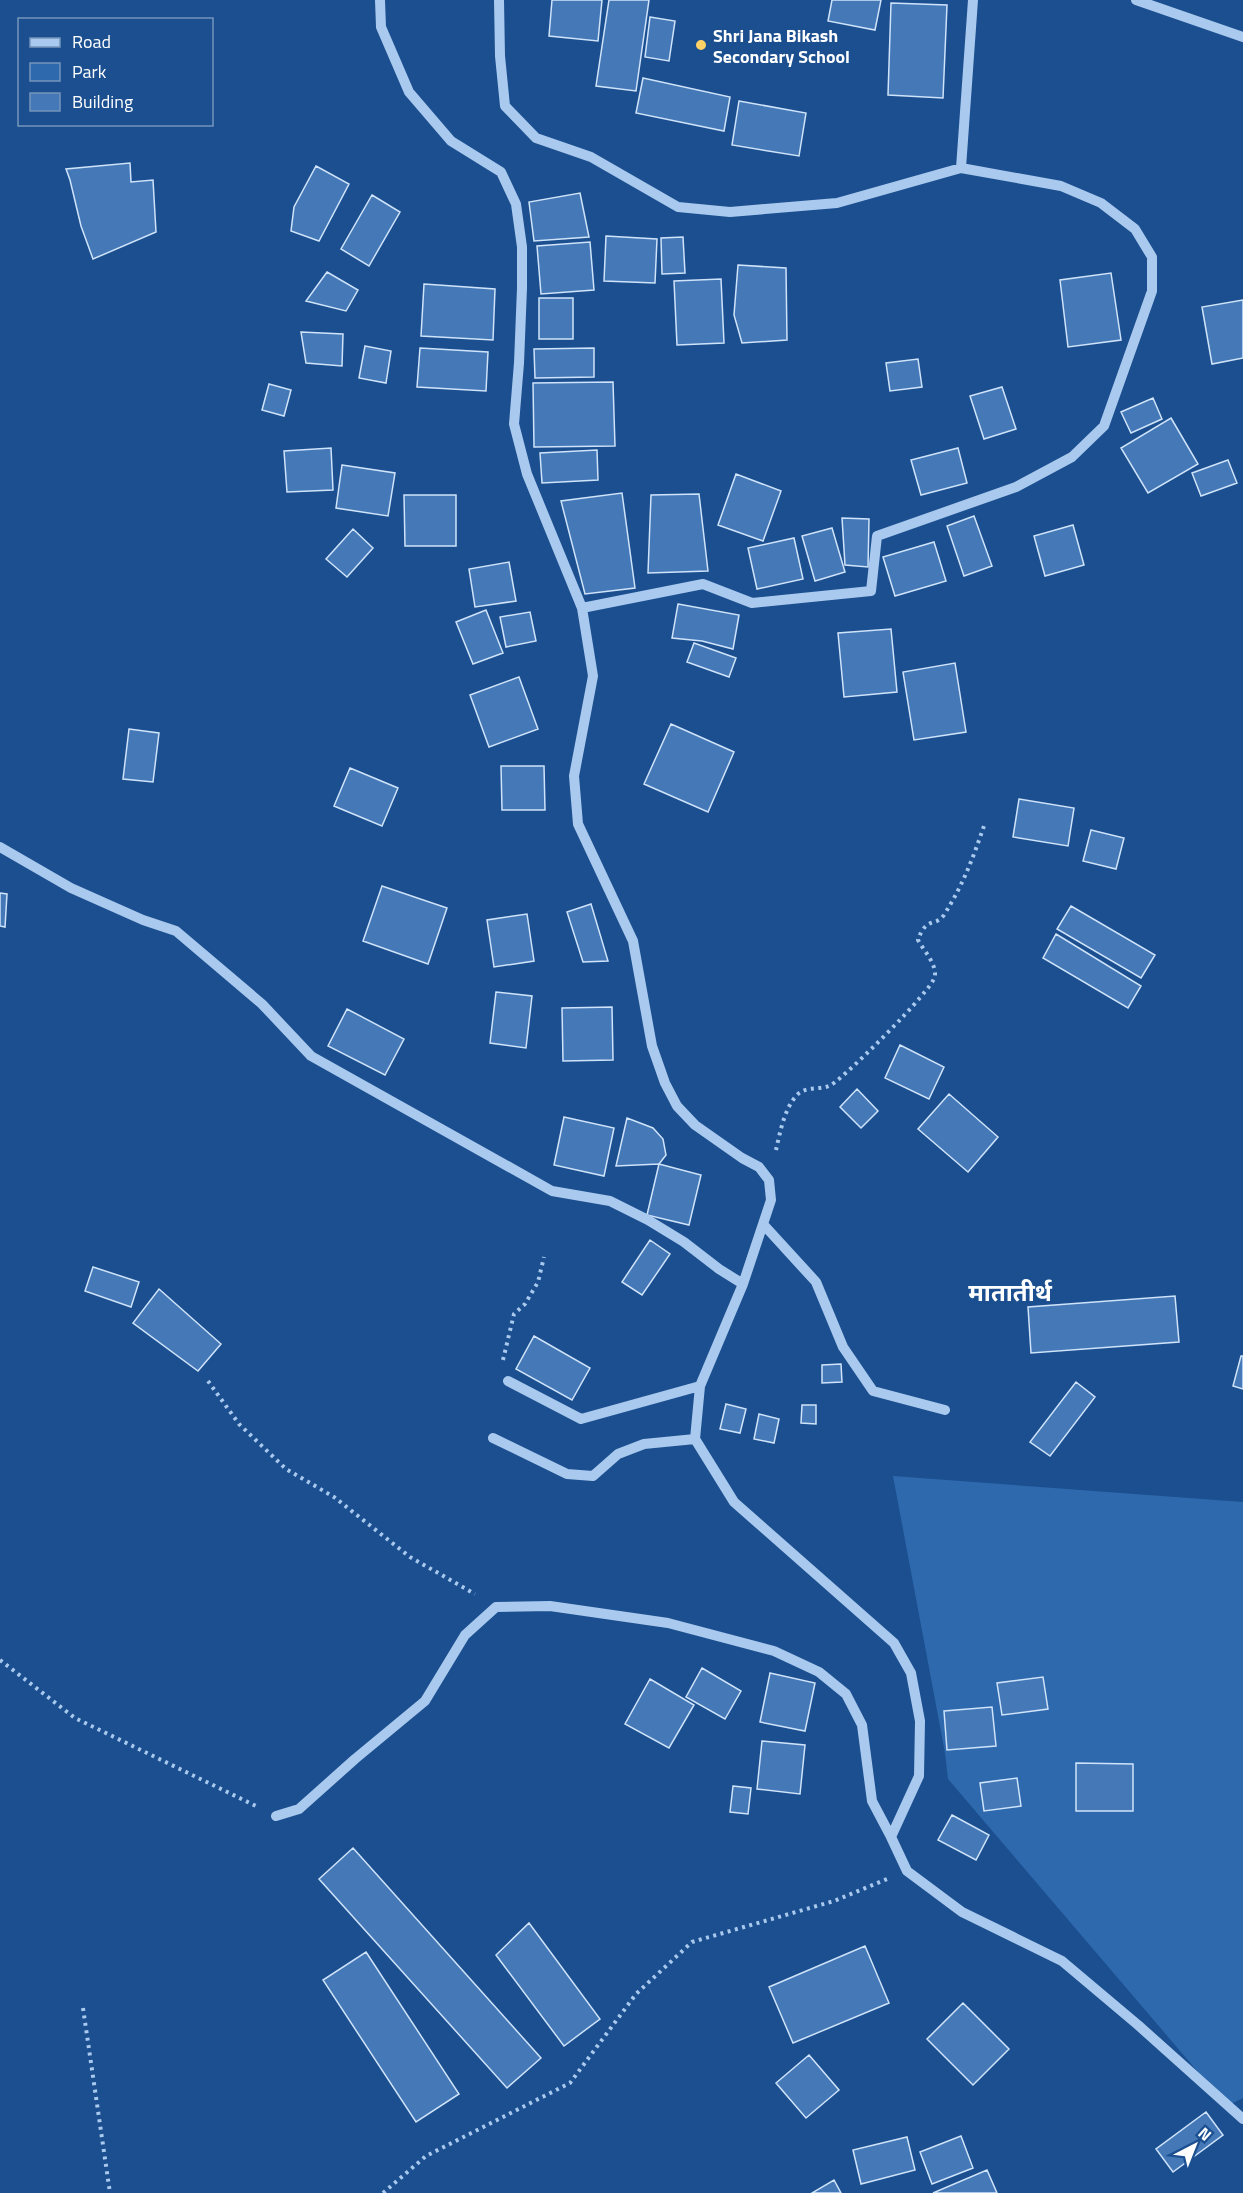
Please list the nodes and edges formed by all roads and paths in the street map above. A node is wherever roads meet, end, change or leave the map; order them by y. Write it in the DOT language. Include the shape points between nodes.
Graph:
graph roads {
  1 [pos="380,0"];
  2 [pos="499,0"];
  3 [pos="973,0"];
  4 [pos="1136,0"];
  5 [pos="1243,37"];
  6 [pos="961,168"];
  7 [pos="582,608"];
  8 [pos="985,823"];
  9 [pos="0,847"];
  10 [pos="769,1180"];
  11 [pos="763,1224"];
  12 [pos="544,1257"];
  13 [pos="742,1284"];
  14 [pos="208,1381"];
  15 [pos="508,1381"];
  16 [pos="700,1386"];
  17 [pos="945,1410"];
  18 [pos="493,1438"];
  19 [pos="695,1438"];
  20 [pos="496,1607"];
  21 [pos="0,1660"];
  22 [pos="276,1816"];
  23 [pos="891,1837"];
  24 [pos="907,1871"];
  25 [pos="83,2008"];
  26 [pos="1243,2119"];
  27 [pos="110,2193"];
  28 [pos="383,2193"];
  1 -- 7 [label="street" via="381,27 409,92 451,141 501,172 516,204 522,288 514,424 527,474"];
  2 -- 6 [label="street" via="506,106 536,138 591,157 678,207 730,212 837,203"];
  3 -- 6 [label="street"];
  4 -- 5 [label="street"];
  6 -- 7 [label="street" via="1061,186 1101,203 1135,230 1152,256 1152,291 1104,426 1072,457 1016,487 877,536 871,591 752,603 703,584"];
  7 -- 10 [label="street" via="593,676 574,776 578,824 633,941 652,1046 677,1106 695,1125 759,1167"];
  8 -- 10 [label="path" via="962,885 941,918 928,923 918,940 935,969 934,980 849,1071 822,1089 806,1089 794,1099 782,1124"];
  9 -- 13 [label="street" via="71,888 176,931 262,1004 311,1056 552,1191 610,1201 648,1220"];
  10 -- 11 [label="street" via="771,1200"];
  11 -- 13 [label="street"];
  11 -- 17 [label="street" via="816,1282 843,1347 873,1390"];
  12 -- 15 [label="path" via="538,1282 514,1314 509,1330 497,1376"];
  13 -- 16 [label="street"];
  14 -- 20 [label="path" via="239,1424 286,1469 334,1497 410,1557"];
  15 -- 16 [label="street" via="581,1419"];
  16 -- 19 [label="street"];
  18 -- 19 [label="street" via="567,1474 593,1476 618,1454 644,1444"];
  19 -- 23 [label="street" via="734,1502 894,1643 911,1673 920,1721 919,1776"];
  20 -- 22 [label="street" via="465,1635 425,1701 299,1809"];
  20 -- 23 [label="street" via="550,1606 668,1623 774,1651 819,1672 846,1694 862,1725 872,1801"];
  21 -- 22 [label="path" via="75,1718"];
  23 -- 24 [label="street"];
  24 -- 26 [label="street" via="962,1912 1062,1961"];
  24 -- 28 [label="path" via="834,1902 692,1942 636,1994 570,2083 426,2156"];
  25 -- 27 [label="path"];
}
